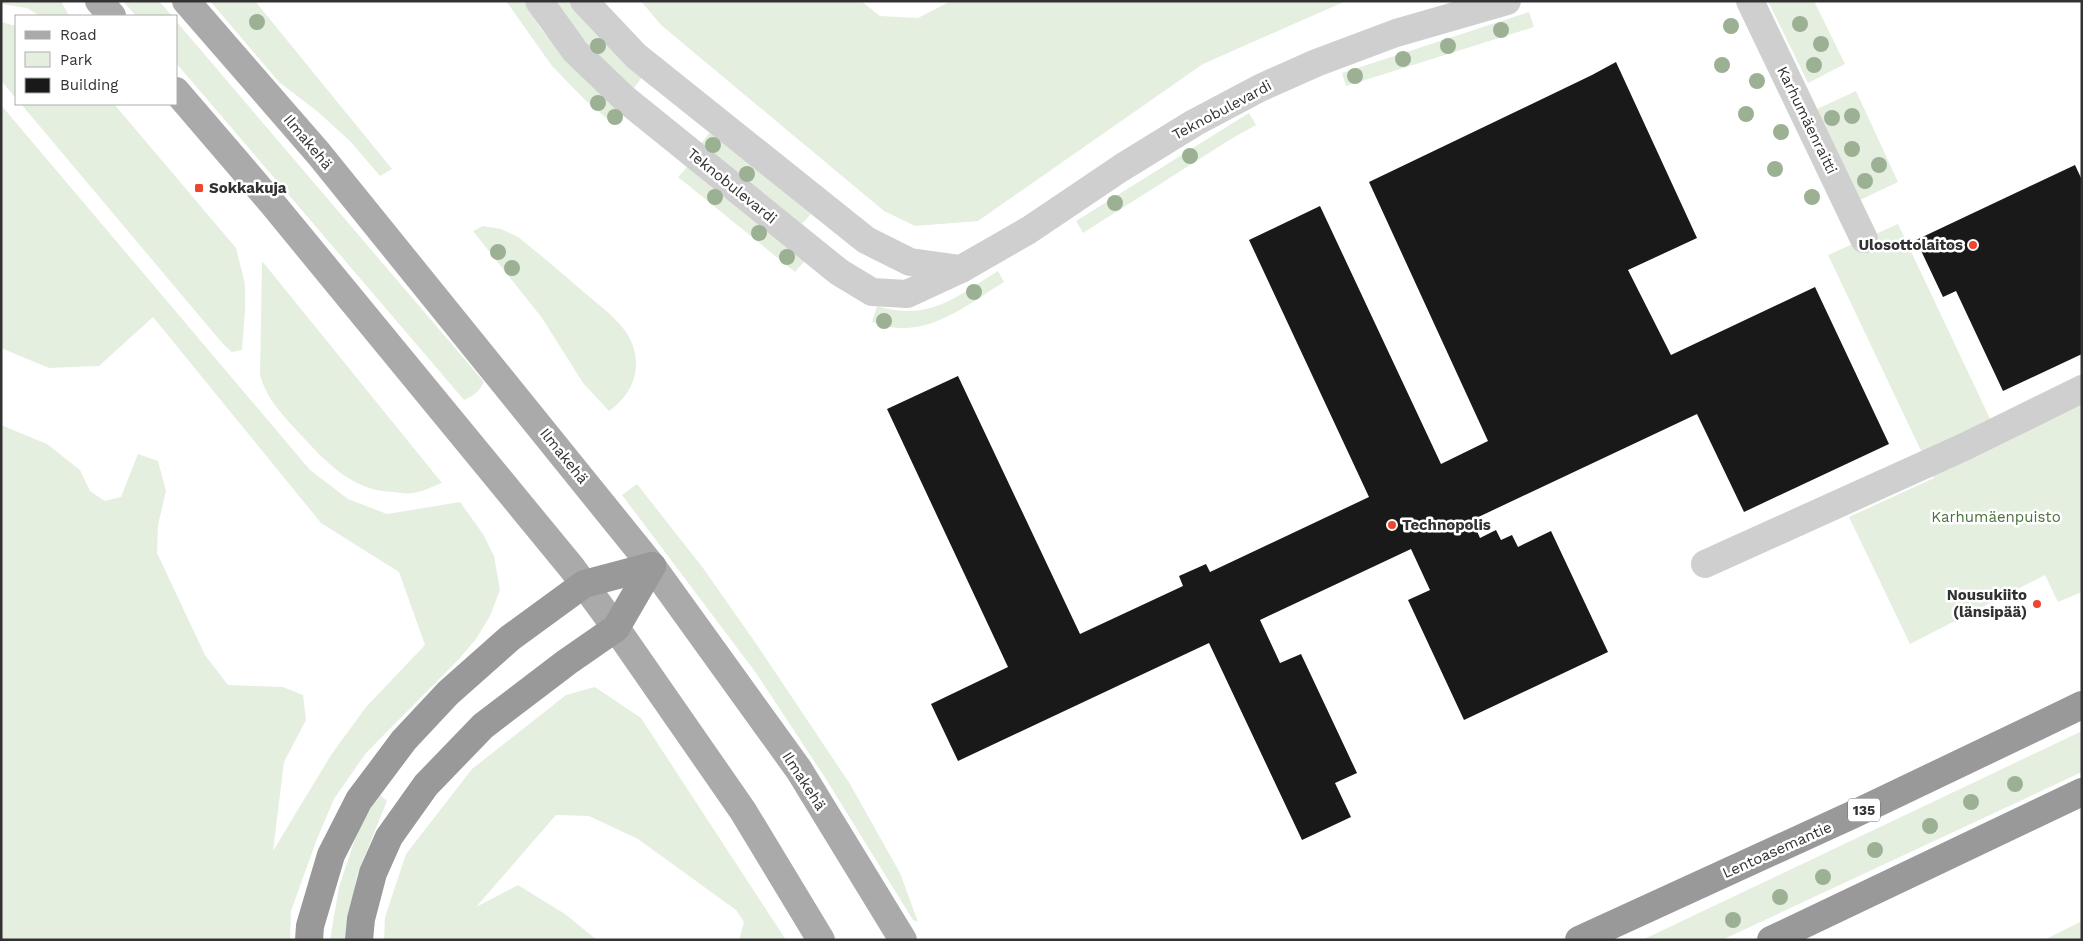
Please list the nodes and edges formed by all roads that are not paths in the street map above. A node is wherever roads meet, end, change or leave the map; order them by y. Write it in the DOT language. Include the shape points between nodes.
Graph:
graph roads {
  1 [pos="99,1"];
  2 [pos="186,1"];
  3 [pos="539,1"];
  4 [pos="584,1"];
  5 [pos="1507,1"];
  6 [pos="1750,1"];
  7 [pos="111,15"];
  8 [pos="178,93"];
  9 [pos="1864,239"];
  10 [pos="961,269"];
  11 [pos="2082,388"];
  12 [pos="1705,564"];
  13 [pos="652,566"];
  14 [pos="584,584"];
  15 [pos="616,628"];
  16 [pos="2082,705"];
  17 [pos="2082,792"];
  18 [pos="309,940"];
  19 [pos="358,940"];
  20 [pos="821,940"];
  21 [pos="902,940"];
  22 [pos="1579,940"];
  23 [pos="1772,940"];
  1 -- 7 [label="main road"];
  2 -- 13 [label="main road, Ilmakehä" via="318,154"];
  3 -- 10 [label="street, Teknobulevardi" via="575,51 625,99 839,272 872,292 907,294"];
  4 -- 10 [label="street" via="636,56 866,240 910,262"];
  5 -- 10 [label="street, Teknobulevardi" via="1396,33 1316,62 1260,88 1194,122 1029,230"];
  6 -- 9 [label="street, Karhumäenraitti"];
  8 -- 14 [label="main road" via="272,203"];
  11 -- 12 [label="street" via="1964,447"];
  13 -- 14 [label="highway"];
  13 -- 15 [label="highway"];
  13 -- 21 [label="main road, Ilmakehä" via="799,770"];
  14 -- 15 [label="main road"];
  14 -- 18 [label="highway" via="510,638 448,693 404,740 359,800 331,854 310,926"];
  15 -- 19 [label="highway" via="483,726 426,785 389,837 373,873"];
  15 -- 20 [label="main road" via="743,811"];
  16 -- 22 [label="highway, Lentoasemantie / 135"];
  17 -- 23 [label="highway"];
}
